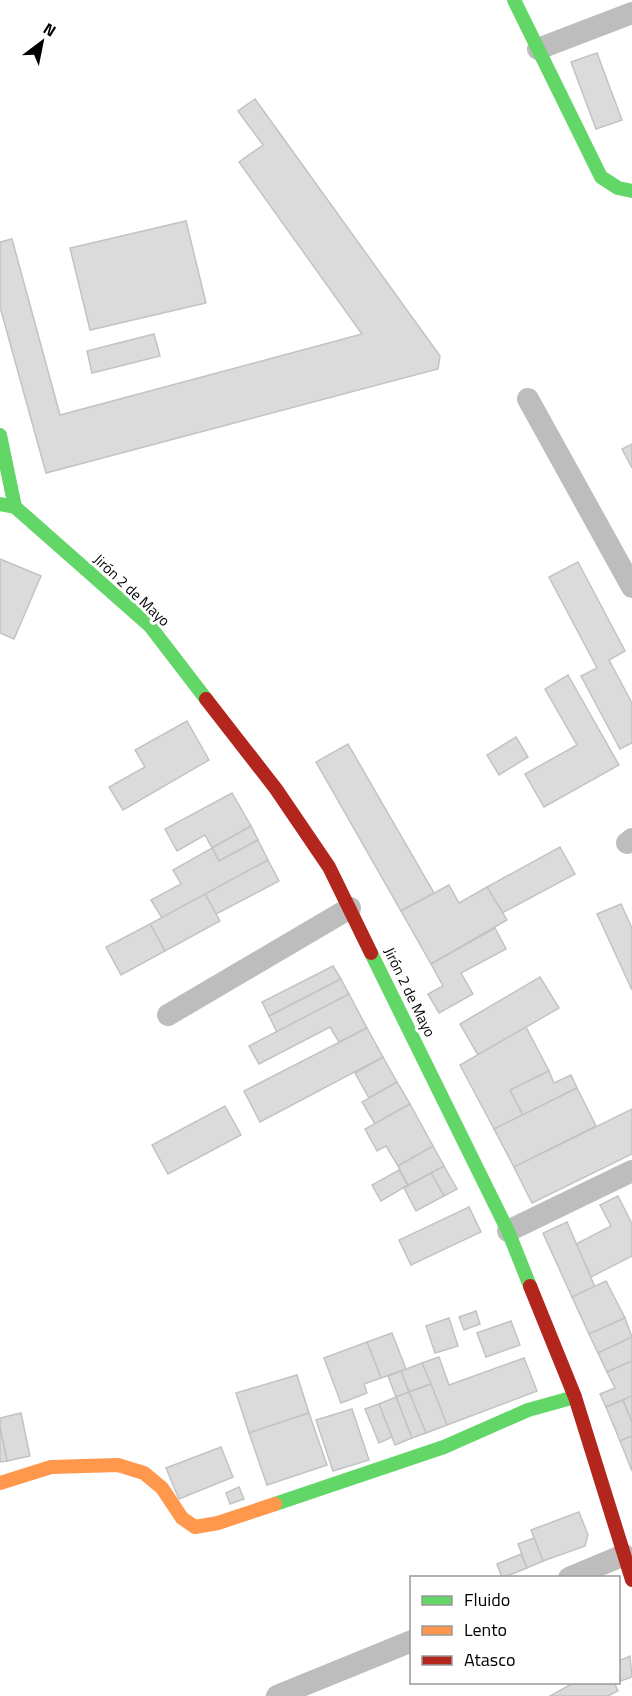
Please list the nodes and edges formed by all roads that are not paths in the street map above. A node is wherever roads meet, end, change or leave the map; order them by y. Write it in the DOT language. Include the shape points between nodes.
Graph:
graph roads {
  1 [pos="514,0"];
  2 [pos="632,13"];
  3 [pos="538,49"];
  4 [pos="632,190"];
  5 [pos="528,399"];
  6 [pos="0,435"];
  7 [pos="0,504"];
  8 [pos="15,507"];
  9 [pos="632,587"];
  10 [pos="350,908"];
  11 [pos="168,1016"];
  12 [pos="632,1171"];
  13 [pos="508,1231"];
  14 [pos="575,1396"];
  15 [pos="0,1483"];
  16 [pos="624,1555"];
  17 [pos="574,1576"];
  18 [pos="632,1580"];
  19 [pos="410,1641"];
  20 [pos="277,1696"];
  1 -- 3 [label="main road"];
  2 -- 3 [label="street"];
  3 -- 4 [label="main road" via="601,177 618,188"];
  5 -- 9 [label="street"];
  6 -- 8 [label="main road"];
  7 -- 8 [label="main road"];
  8 -- 10 [label="main road, Jirón 2 de Mayo" via="150,626 276,789 329,867"];
  10 -- 11 [label="street"];
  10 -- 13 [label="main road, Jirón 2 de Mayo"];
  12 -- 13 [label="street"];
  13 -- 14 [label="main road, Jirón 2 de Mayo"];
  14 -- 15 [label="main road" via="528,1410 433,1450 218,1523 195,1527 182,1518 162,1488 144,1473 118,1466 51,1467"];
  14 -- 16 [label="main road, Jirón 2 de Mayo"];
  16 -- 17 [label="street"];
  16 -- 18 [label="main road, Jirón 2 de Mayo"];
  19 -- 20 [label="street"];
}
